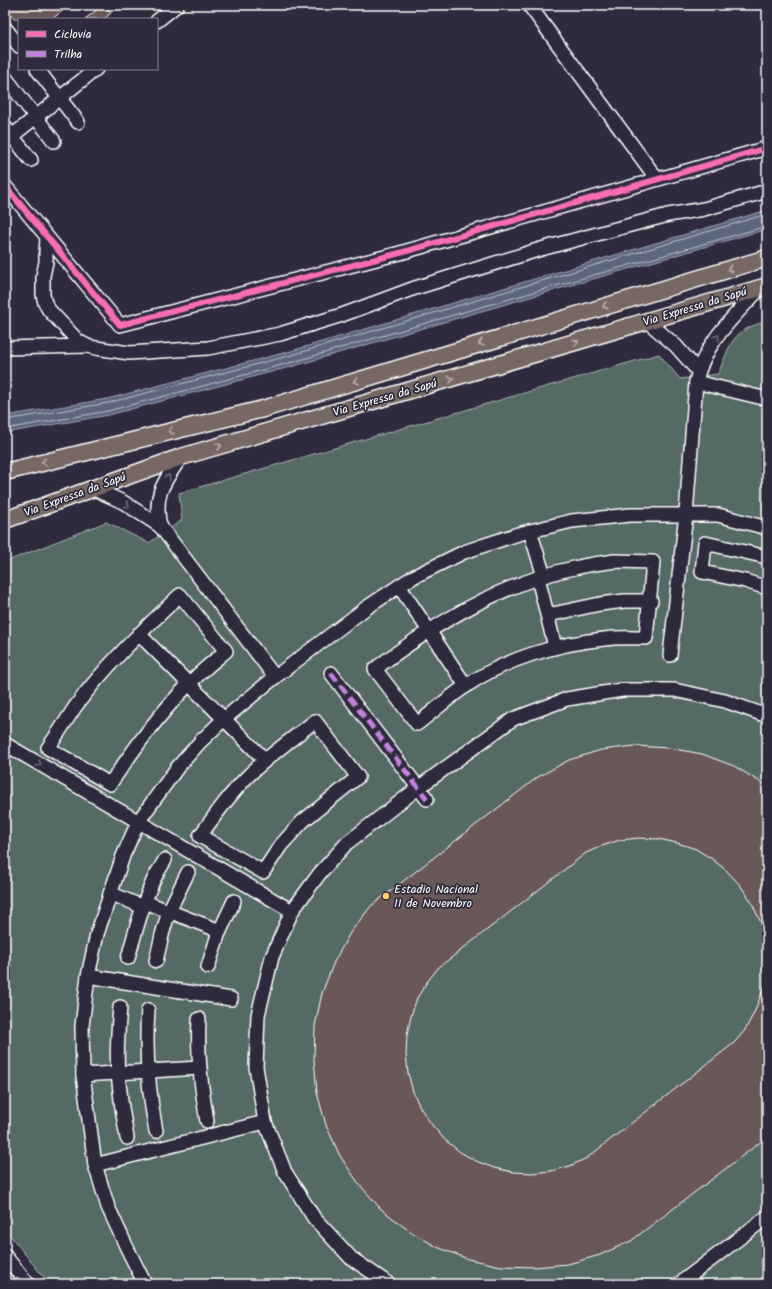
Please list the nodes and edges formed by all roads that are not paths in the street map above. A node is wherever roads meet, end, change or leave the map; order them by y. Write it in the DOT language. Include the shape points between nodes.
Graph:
graph roads {
  1 [pos="177,5"];
  2 [pos="529,5"];
  3 [pos="158,20"];
  4 [pos="5,28"];
  5 [pos="18,45"];
  6 [pos="38,70"];
  7 [pos="95,70"];
  8 [pos="5,77"];
  9 [pos="60,98"];
  10 [pos="36,117"];
  11 [pos="78,122"];
  12 [pos="9,132"];
  13 [pos="54,141"];
  14 [pos="767,148"];
  15 [pos="30,160"];
  16 [pos="657,179"];
  17 [pos="5,186"];
  18 [pos="767,191"];
  19 [pos="47,238"];
  20 [pos="767,258"];
  21 [pos="764,286"];
  22 [pos="647,321"];
  23 [pos="87,346"];
  24 [pos="5,348"];
  25 [pos="697,376"];
  26 [pos="767,399"];
  27 [pos="181,457"];
  28 [pos="5,472"];
  29 [pos="92,488"];
  30 [pos="686,514"];
  31 [pos="5,520"];
  32 [pos="160,526"];
  33 [pos="767,528"];
  34 [pos="530,531"];
  35 [pos="766,554"];
  36 [pos="541,577"];
  37 [pos="399,586"];
  38 [pos="767,588"];
  39 [pos="651,601"];
  40 [pos="548,616"];
  41 [pos="429,631"];
  42 [pos="139,634"];
  43 [pos="555,647"];
  44 [pos="670,655"];
  45 [pos="332,673"];
  46 [pos="275,676"];
  47 [pos="189,684"];
  48 [pos="466,686"];
  49 [pos="767,716"];
  50 [pos="224,719"];
  51 [pos="5,744"];
  52 [pos="265,760"];
  53 [pos="418,788"];
  54 [pos="427,799"];
  55 [pos="138,822"];
  56 [pos="165,860"];
  57 [pos="188,872"];
  58 [pos="110,893"];
  59 [pos="234,901"];
  60 [pos="144,904"];
  61 [pos="169,911"];
  62 [pos="292,911"];
  63 [pos="220,931"];
  64 [pos="128,958"];
  65 [pos="156,961"];
  66 [pos="208,967"];
  67 [pos="88,976"];
  68 [pos="231,998"];
  69 [pos="120,1007"];
  70 [pos="148,1010"];
  71 [pos="199,1019"];
  72 [pos="199,1068"];
  73 [pos="147,1071"];
  74 [pos="118,1073"];
  75 [pos="83,1075"];
  76 [pos="207,1121"];
  77 [pos="265,1122"];
  78 [pos="156,1131"];
  79 [pos="127,1138"];
  80 [pos="95,1165"];
  81 [pos="767,1218"];
  82 [pos="5,1256"];
  83 [pos="28,1284"];
  84 [pos="145,1284"];
  85 [pos="389,1284"];
  86 [pos="679,1284"];
  1 -- 3 [label="street"];
  2 -- 16 [label="street"];
  4 -- 5 [label="street"];
  6 -- 9 [label="street"];
  7 -- 9 [label="street"];
  8 -- 10 [label="street"];
  9 -- 10 [label="street"];
  9 -- 11 [label="street"];
  10 -- 12 [label="street"];
  10 -- 13 [label="street"];
  12 -- 15 [label="street"];
  14 -- 16 [label="street"];
  16 -- 19 [label="street" via="400,253 120,325"];
  17 -- 19 [label="street"];
  18 -- 23 [label="street" via="541,249 280,334 208,348 129,353"];
  19 -- 23 [label="street" via="43,276 45,303 78,341"];
  20 -- 28 [label="main road, Via Expressa da Sapú, one-way" via="263,409"];
  21 -- 22 [label="main road, Via Expressa da Sapú"];
  25 -- 21 [label="street, one-way" via="708,349 718,335"];
  22 -- 25 [label="street" via="676,346"];
  27 -- 22 [label="main road, Via Expressa da Sapú, one-way"];
  23 -- 24 [label="street"];
  25 -- 26 [label="street"];
  25 -- 30 [label="street"];
  27 -- 29 [label="main road, Via Expressa da Sapú"];
  32 -- 27 [label="street, one-way" via="160,490"];
  29 -- 31 [label="main road, Via Expressa da Sapú"];
  29 -- 32 [label="street, one-way" via="123,502"];
  30 -- 33 [label="street" via="718,515"];
  30 -- 34 [label="street" via="630,515 572,521"];
  30 -- 44 [label="street"];
  32 -- 46 [label="street"];
  34 -- 36 [label="street"];
  34 -- 37 [label="street" via="464,552"];
  35 -- 38 [label="street" via="705,544 702,572"];
  36 -- 39 [label="street" via="615,561 653,562"];
  36 -- 40 [label="street"];
  36 -- 41 [label="street" via="472,606"];
  37 -- 41 [label="street"];
  37 -- 46 [label="street"];
  39 -- 40 [label="street" via="600,604"];
  39 -- 43 [label="street" via="646,638 604,639"];
  40 -- 43 [label="street"];
  41 -- 48 [label="street"];
  41 -- 48 [label="street" via="375,669 417,724"];
  42 -- 47 [label="street"];
  42 -- 47 [label="street" via="180,595 226,651"];
  42 -- 47 [label="street" via="76,707 48,748 110,784 134,748"];
  43 -- 48 [label="street" via="521,658"];
  45 -- 53 [label="street"];
  46 -- 50 [label="street"];
  47 -- 50 [label="street"];
  49 -- 53 [label="street" via="725,700 674,690 622,690 567,699 513,719"];
  50 -- 52 [label="street"];
  50 -- 55 [label="street" via="177,768"];
  51 -- 55 [label="street, one-way"];
  52 -- 52 [label="street" via="230,796 200,836 263,872 281,845 303,821 358,777 315,722"];
  53 -- 54 [label="street"];
  53 -- 62 [label="street" via="347,844 320,873"];
  55 -- 58 [label="street"];
  55 -- 62 [label="street"];
  56 -- 60 [label="street"];
  57 -- 61 [label="street"];
  58 -- 60 [label="street"];
  58 -- 67 [label="street"];
  59 -- 63 [label="street"];
  60 -- 61 [label="street"];
  60 -- 64 [label="street"];
  61 -- 63 [label="street"];
  61 -- 65 [label="street"];
  62 -- 77 [label="street" via="272,957 258,1015 256,1067"];
  63 -- 66 [label="street"];
  67 -- 68 [label="street"];
  67 -- 75 [label="street" via="82,1026"];
  69 -- 74 [label="street"];
  70 -- 73 [label="street"];
  71 -- 72 [label="street"];
  72 -- 73 [label="street"];
  72 -- 76 [label="street"];
  73 -- 74 [label="street"];
  73 -- 78 [label="street"];
  74 -- 75 [label="street"];
  74 -- 79 [label="street"];
  75 -- 80 [label="street"];
  77 -- 80 [label="street"];
  77 -- 85 [label="street" via="285,1172 314,1218 351,1258"];
  80 -- 84 [label="street" via="108,1207"];
  81 -- 86 [label="street"];
  82 -- 83 [label="street"];
}
